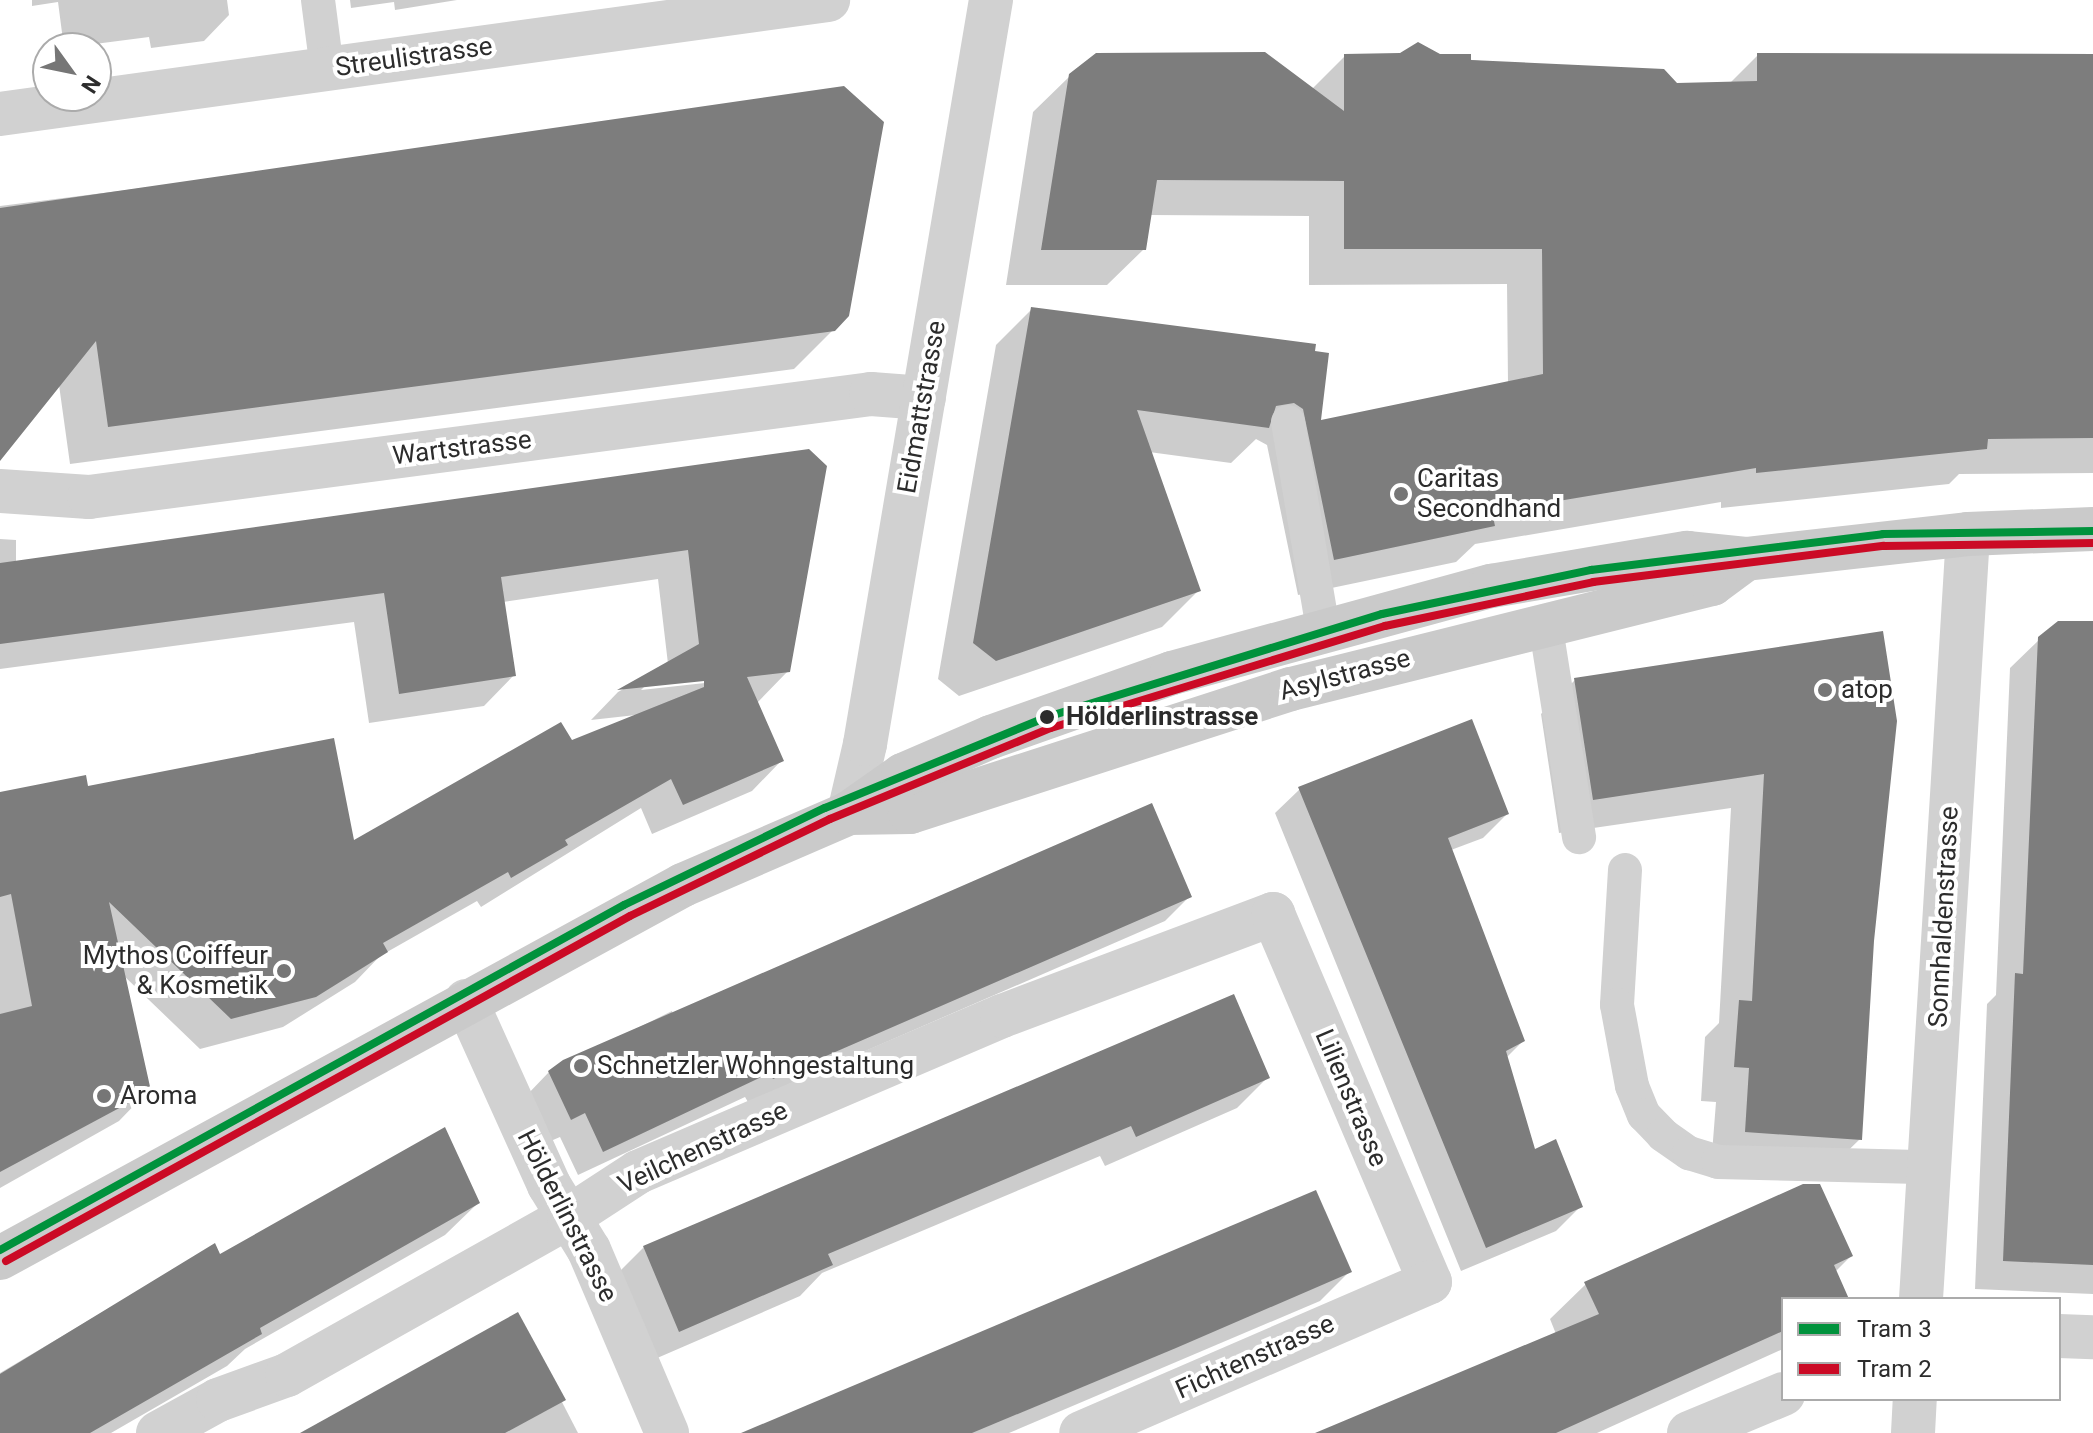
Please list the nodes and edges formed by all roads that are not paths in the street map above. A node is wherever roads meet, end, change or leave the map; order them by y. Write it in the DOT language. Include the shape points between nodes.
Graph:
graph roads {
  1 [pos="318,0"];
  2 [pos="828,0"];
  3 [pos="991,0"];
  4 [pos="327,69"];
  5 [pos="0,114"];
  6 [pos="924,398"];
  7 [pos="1288,422"];
  8 [pos="0,491"];
  9 [pos="2093,529"];
  10 [pos="1968,534"];
  11 [pos="1746,559"];
  12 [pos="1545,622"];
  13 [pos="1323,628"];
  14 [pos="849,813"];
  15 [pos="1579,837"];
  16 [pos="1625,870"];
  17 [pos="1273,914"];
  18 [pos="466,1001"];
  19 [pos="1929,1167"];
  20 [pos="569,1217"];
  21 [pos="0,1258"];
  22 [pos="1430,1282"];
  23 [pos="1921,1297"];
  24 [pos="2061,1336"];
  25 [pos="2093,1337"];
  26 [pos="1781,1395"];
  27 [pos="1915,1401"];
  28 [pos="158,1433"];
  29 [pos="667,1433"];
  30 [pos="1081,1433"];
  31 [pos="1689,1433"];
  32 [pos="1913,1433"];
  1 -- 4 [label="lane"];
  2 -- 4 [label="street, Streulistrasse"];
  3 -- 6 [label="street, Eidmattstrasse"];
  4 -- 5 [label="street, Streulistrasse"];
  6 -- 8 [label="street, Wartstrasse" via="871,394 89,497"];
  6 -- 14 [label="street, Eidmattstrasse"];
  7 -- 13 [label="lane"];
  9 -- 10 [label="main road, Asylstrasse"];
  10 -- 11 [label="main road, Asylstrasse"];
  10 -- 19 [label="street, Sonnhaldenstrasse"];
  11 -- 12 [label="main road, Asylstrasse" via="1712,584"];
  11 -- 13 [label="main road, Asylstrasse" via="1687,553 1491,586"];
  12 -- 14 [label="main road, Asylstrasse" via="1291,689 910,812"];
  12 -- 15 [label="lane"];
  13 -- 14 [label="main road, Asylstrasse" via="1172,673 991,737 903,775"];
  14 -- 18 [label="main road, Asylstrasse" via="683,885"];
  16 -- 19 [label="lane" via="1617,1005 1632,1086 1644,1115 1663,1135 1689,1153 1718,1162"];
  17 -- 20 [label="street, Veilchenstrasse" via="1002,1016 638,1172"];
  17 -- 22 [label="street, Lilienstrasse"];
  18 -- 20 [label="street, Hölderlinstrasse"];
  18 -- 21 [label="main road, Asylstrasse"];
  19 -- 23 [label="street, Sonnhaldenstrasse"];
  20 -- 28 [label="street, Veilchenstrasse" via="287,1375 218,1400"];
  20 -- 29 [label="street, Hölderlinstrasse" via="589,1250"];
  22 -- 30 [label="street, Fichtenstrasse"];
  24 -- 25 [label="street"];
  26 -- 31 [label="street"];
  27 -- 32 [label="street"];
}
